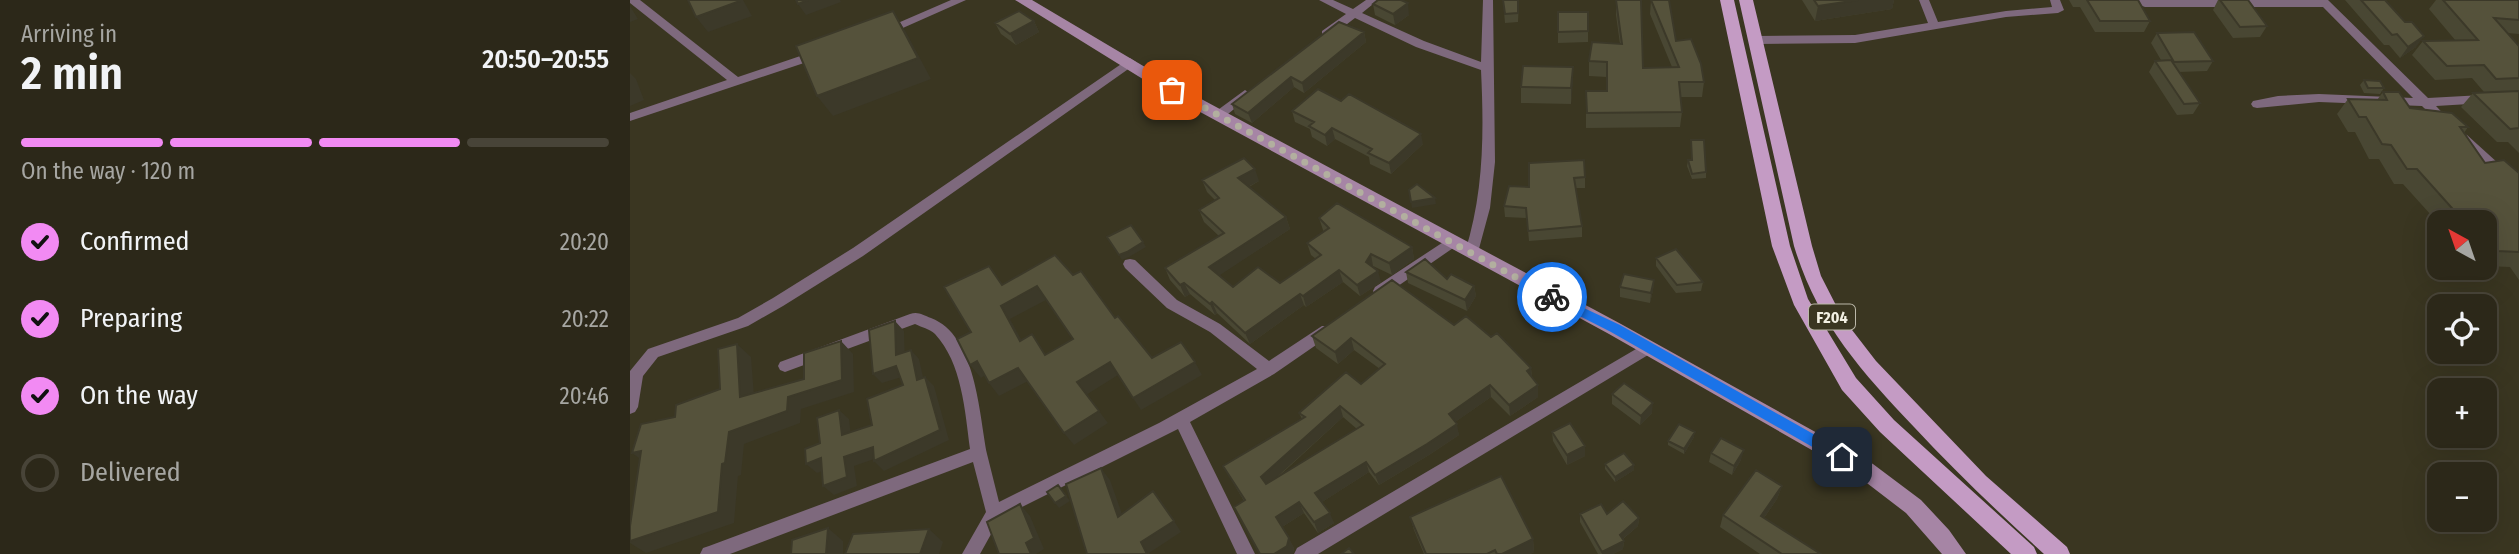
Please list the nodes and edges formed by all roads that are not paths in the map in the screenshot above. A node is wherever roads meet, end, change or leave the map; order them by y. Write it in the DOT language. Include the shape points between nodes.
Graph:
graph roads {
  1 [pos="632,0"];
  2 [pos="961,0"];
  3 [pos="1022,0"];
  4 [pos="1324,0"];
  5 [pos="1373,0"];
  6 [pos="1489,0"];
  7 [pos="1727,0"];
  8 [pos="1746,0"];
  9 [pos="1924,0"];
  10 [pos="2055,0"];
  11 [pos="2131,0"];
  12 [pos="2323,2"];
  13 [pos="1353,13"];
  14 [pos="1934,25"];
  15 [pos="867,37"];
  16 [pos="1757,40"];
  17 [pos="1312,44"];
  18 [pos="834,48"];
  19 [pos="1130,62"];
  20 [pos="1487,68"];
  21 [pos="734,80"];
  22 [pos="1260,83"];
  23 [pos="2519,97"];
  24 [pos="2422,102"];
  25 [pos="2257,104"];
  26 [pos="1219,115"];
  27 [pos="630,117"];
  28 [pos="2519,189"];
  29 [pos="1451,242"];
  30 [pos="1472,253"];
  31 [pos="1130,264"];
  32 [pos="1362,304"];
  33 [pos="1342,318"];
  34 [pos="1648,348"];
  35 [pos="785,366"];
  36 [pos="1269,370"];
  37 [pos="630,407"];
  38 [pos="1181,419"];
  39 [pos="979,453"];
  40 [pos="994,513"];
  41 [pos="709,554"];
  42 [pos="971,554"];
  43 [pos="1245,554"];
  44 [pos="1303,554"];
  45 [pos="1955,554"];
  46 [pos="2026,554"];
  47 [pos="2059,554"];
  1 -- 21 [label="street"];
  2 -- 15 [label="street"];
  3 -- 19 [label="street"];
  4 -- 13 [label="street"];
  5 -- 13 [label="street"];
  6 -- 20 [label="street"];
  7 -- 46 [label="main road, F204" via="1781,246 1811,321 1849,384 1880,418"];
  8 -- 16 [label="main road, F204"];
  9 -- 14 [label="street"];
  10 -- 14 [label="street" via="2058,9"];
  11 -- 12 [label="street" via="2145,4"];
  12 -- 24 [label="street"];
  13 -- 17 [label="street"];
  13 -- 20 [label="street"];
  14 -- 16 [label="street" via="1855,39"];
  16 -- 47 [label="main road, F204" via="1803,246 1835,321 1869,367 1917,418"];
  18 -- 21 [label="street"];
  19 -- 26 [label="street"];
  19 -- 37 [label="street" via="778,302 743,322 653,353 636,374"];
  20 -- 30 [label="street" via="1491,113 1482,224"];
  21 -- 27 [label="street"];
  22 -- 26 [label="street"];
  23 -- 24 [label="street"];
  24 -- 25 [label="street" via="2325,97"];
  24 -- 28 [label="street"];
  26 -- 29 [label="street"];
  29 -- 30 [label="street"];
  29 -- 32 [label="street"];
  30 -- 34 [label="street"];
  31 -- 36 [label="street" via="1172,304 1215,328"];
  33 -- 36 [label="street"];
  34 -- 44 [label="street"];
  34 -- 45 [label="street" via="1901,492"];
  35 -- 39 [label="street" via="915,318 938,327 954,349 971,397"];
  36 -- 38 [label="street"];
  38 -- 40 [label="street"];
  38 -- 43 [label="street"];
  39 -- 40 [label="street"];
  39 -- 41 [label="street"];
  40 -- 42 [label="street"];
}
